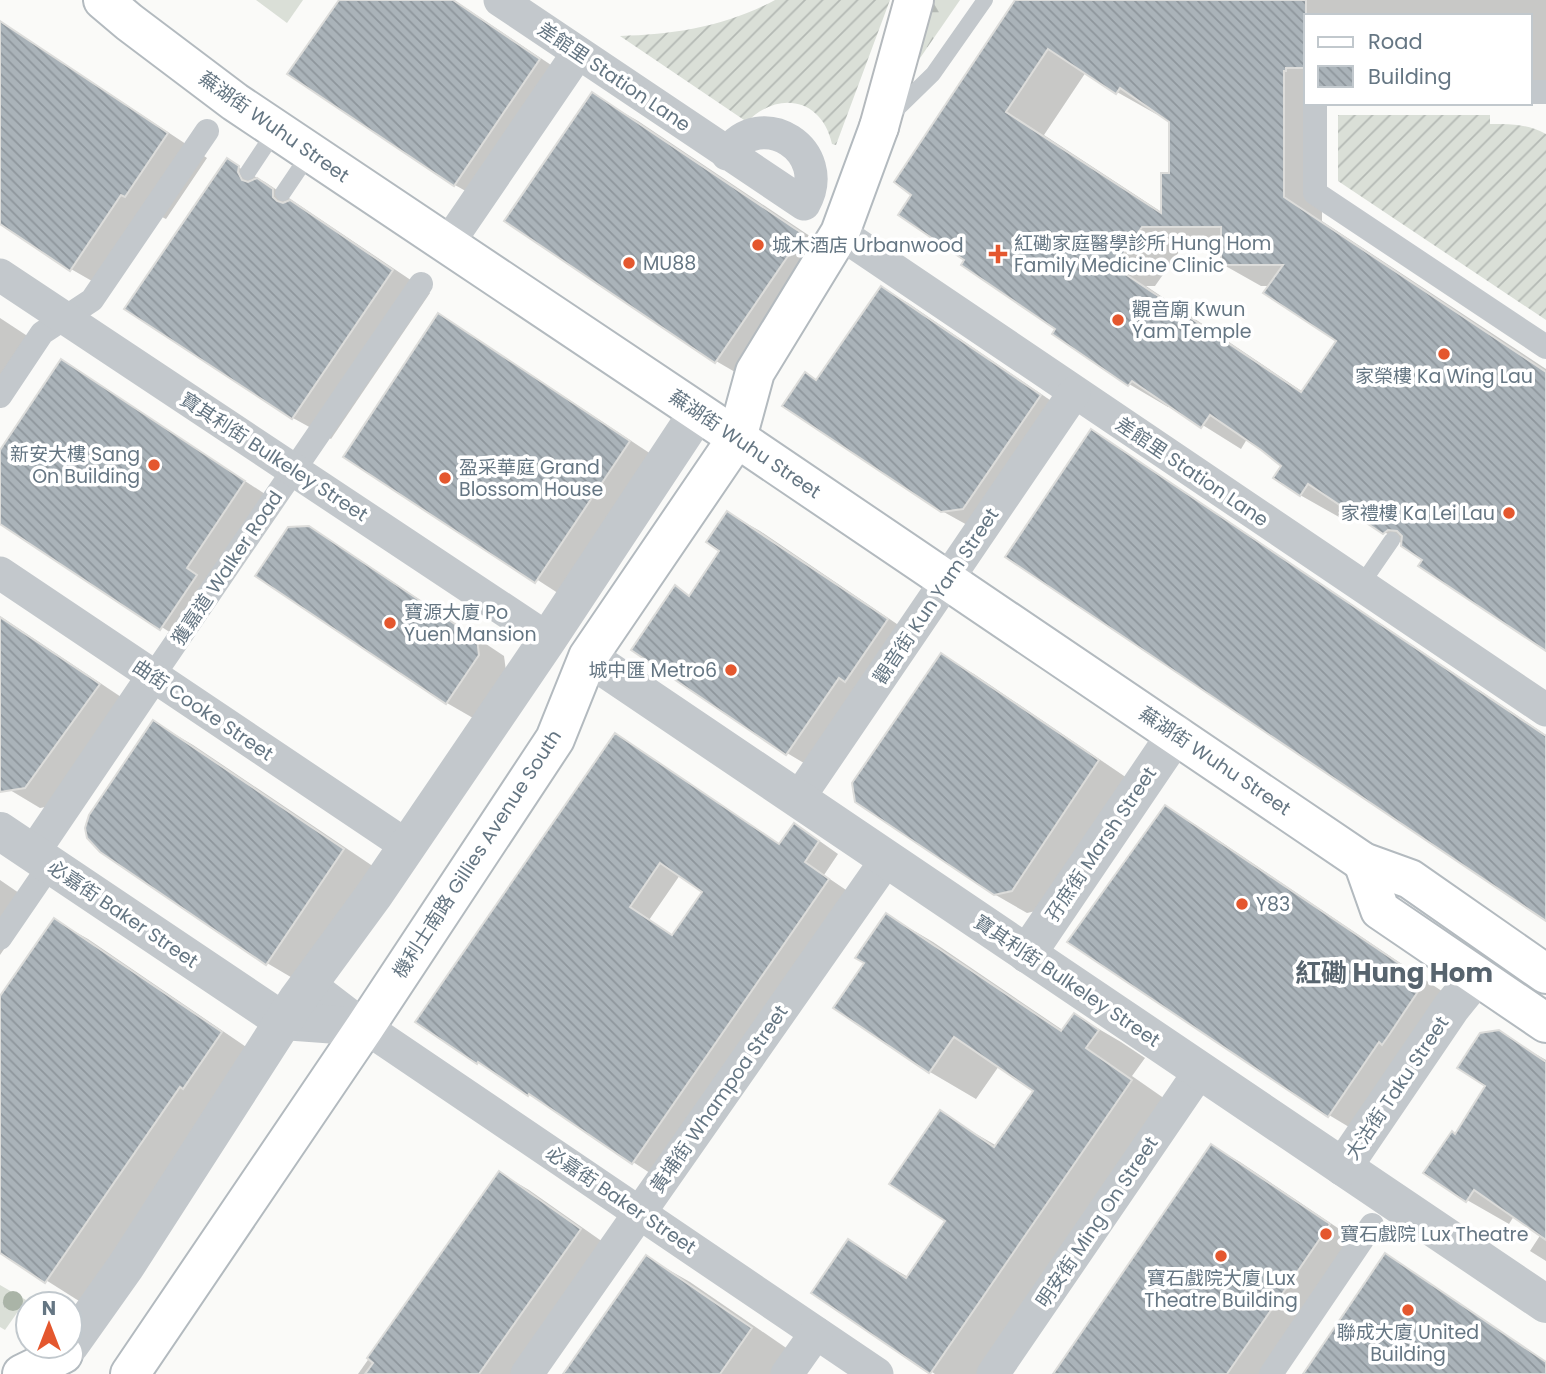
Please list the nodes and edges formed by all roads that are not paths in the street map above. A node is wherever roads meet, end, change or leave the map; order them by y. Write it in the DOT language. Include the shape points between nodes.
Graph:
graph roads {
  1 [pos="500,0"];
  2 [pos="914,0"];
  3 [pos="985,0"];
  4 [pos="117,7"];
  5 [pos="578,53"];
  6 [pos="1315,105"];
  7 [pos="880,127"];
  8 [pos="276,130"];
  9 [pos="207,131"];
  10 [pos="310,153"];
  11 [pos="727,154"];
  12 [pos="248,172"];
  13 [pos="283,193"];
  14 [pos="840,233"];
  15 [pos="447,245"];
  16 [pos="0,275"];
  17 [pos="421,284"];
  18 [pos="64,319"];
  19 [pos="1546,347"];
  20 [pos="1074,393"];
  21 [pos="0,396"];
  22 [pos="698,412"];
  23 [pos="737,438"];
  24 [pos="294,470"];
  25 [pos="1392,540"];
  26 [pos="0,573"];
  27 [pos="946,580"];
  28 [pos="1361,585"];
  29 [pos="548,639"];
  30 [pos="588,657"];
  31 [pos="153,676"];
  32 [pos="1546,710"];
  33 [pos="1176,734"];
  34 [pos="798,799"];
  35 [pos="0,831"];
  36 [pos="407,846"];
  37 [pos="41,859"];
  38 [pos="887,859"];
  39 [pos="1363,862"];
  40 [pos="0,938"];
  41 [pos="1027,954"];
  42 [pos="1546,974"];
  43 [pos="1476,977"];
  44 [pos="1546,981"];
  45 [pos="309,984"];
  46 [pos="283,1021"];
  47 [pos="1546,1023"];
  48 [pos="365,1027"];
  49 [pos="1200,1070"];
  50 [pos="1343,1167"];
  51 [pos="639,1213"];
  52 [pos="1372,1225"];
  53 [pos="1546,1304"];
  54 [pos="84,1327"];
  55 [pos="816,1332"];
  56 [pos="54,1360"];
  57 [pos="22,1374"];
  58 [pos="130,1374"];
  59 [pos="527,1374"];
  60 [pos="787,1374"];
  61 [pos="877,1374"];
  62 [pos="993,1374"];
  63 [pos="1270,1374"];
  1 -- 5 [label="street, 差館里 Station Lane"];
  2 -- 7 [label="main road"];
  3 -- 7 [label="lane, 機利士南路 Gillies Avenue South" via="933,74"];
  4 -- 8 [label="main road, 蕪湖街 Wuhu Street" via="234,102"];
  5 -- 11 [label="street, 差館里 Station Lane"];
  5 -- 15 [label="street"];
  6 -- 19 [label="street" via="1315,192"];
  7 -- 14 [label="main road, 機利士南路 Gillies Avenue South"];
  8 -- 10 [label="main road, 蕪湖街 Wuhu Street"];
  8 -- 12 [label="lane"];
  9 -- 18 [label="street" via="92,300"];
  10 -- 13 [label="lane"];
  10 -- 15 [label="main road, 蕪湖街 Wuhu Street"];
  14 -- 20 [label="street, 差館里 Station Lane"];
  14 -- 23 [label="main road, 機利士南路 Gillies Avenue South" via="755,372"];
  15 -- 22 [label="main road, 蕪湖街 Wuhu Street"];
  16 -- 18 [label="street, 寶其利街 Bulkeley Street"];
  17 -- 24 [label="street, 獲嘉道 Walker Road"];
  18 -- 21 [label="street" via="42,333"];
  18 -- 24 [label="street, 寶其利街 Bulkeley Street"];
  20 -- 27 [label="street, 觀音街 Kun Yam Street"];
  20 -- 28 [label="street, 差館里 Station Lane"];
  22 -- 23 [label="main road, 蕪湖街 Wuhu Street"];
  22 -- 29 [label="street"];
  23 -- 27 [label="main road, 蕪湖街 Wuhu Street"];
  23 -- 30 [label="main road, 機利士南路 Gillies Avenue South"];
  24 -- 29 [label="street, 寶其利街 Bulkeley Street"];
  24 -- 31 [label="street, 獲嘉道 Walker Road"];
  25 -- 28 [label="lane"];
  26 -- 31 [label="street, 曲街 Cooke Street"];
  27 -- 33 [label="main road, 蕪湖街 Wuhu Street"];
  27 -- 34 [label="street, 觀音街 Kun Yam Street"];
  28 -- 32 [label="street, 差館里 Station Lane"];
  29 -- 36 [label="street"];
  30 -- 34 [label="street, 寶其利街 Bulkeley Street"];
  30 -- 48 [label="main road, 機利士南路 Gillies Avenue South" via="555,739"];
  31 -- 36 [label="street, 曲街 Cooke Street"];
  31 -- 37 [label="street, 獲嘉道 Walker Road"];
  33 -- 39 [label="main road, 蕪湖街 Wuhu Street"];
  33 -- 41 [label="street, 孖庶街 Marsh Street"];
  34 -- 38 [label="street, 寶其利街 Bulkeley Street"];
  35 -- 37 [label="street, 必嘉街 Baker Street"];
  36 -- 45 [label="street"];
  37 -- 40 [label="street"];
  37 -- 46 [label="street, 必嘉街 Baker Street"];
  38 -- 41 [label="street, 寶其利街 Bulkeley Street"];
  38 -- 51 [label="street, 黃埔街 Whampoa Street"];
  39 -- 42 [label="main road, 蕪湖街 Wuhu Street" via="1410,879"];
  39 -- 43 [label="main road" via="1380,910"];
  41 -- 49 [label="street, 寶其利街 Bulkeley Street"];
  43 -- 44 [label="main road"];
  43 -- 47 [label="main road"];
  43 -- 50 [label="street, 大沽街 Taku Street"];
  45 -- 46 [label="street"];
  45 -- 48 [label="street, 必嘉街 Baker Street"];
  46 -- 48 [label="street, 必嘉街 Baker Street"];
  46 -- 54 [label="street"];
  48 -- 51 [label="street, 必嘉街 Baker Street"];
  48 -- 58 [label="main road, 機利士南路 Gillies Avenue South"];
  49 -- 50 [label="street, 寶其利街 Bulkeley Street"];
  49 -- 62 [label="street, 明安街 Ming On Street"];
  50 -- 53 [label="street, 寶其利街 Bulkeley Street"];
  51 -- 55 [label="street, 必嘉街 Baker Street"];
  51 -- 59 [label="street, 黃埔街 Whampoa Street"];
  52 -- 63 [label="street"];
  55 -- 60 [label="street"];
  55 -- 61 [label="street, 必嘉街 Baker Street"];
  56 -- 57 [label="main road"];
}
